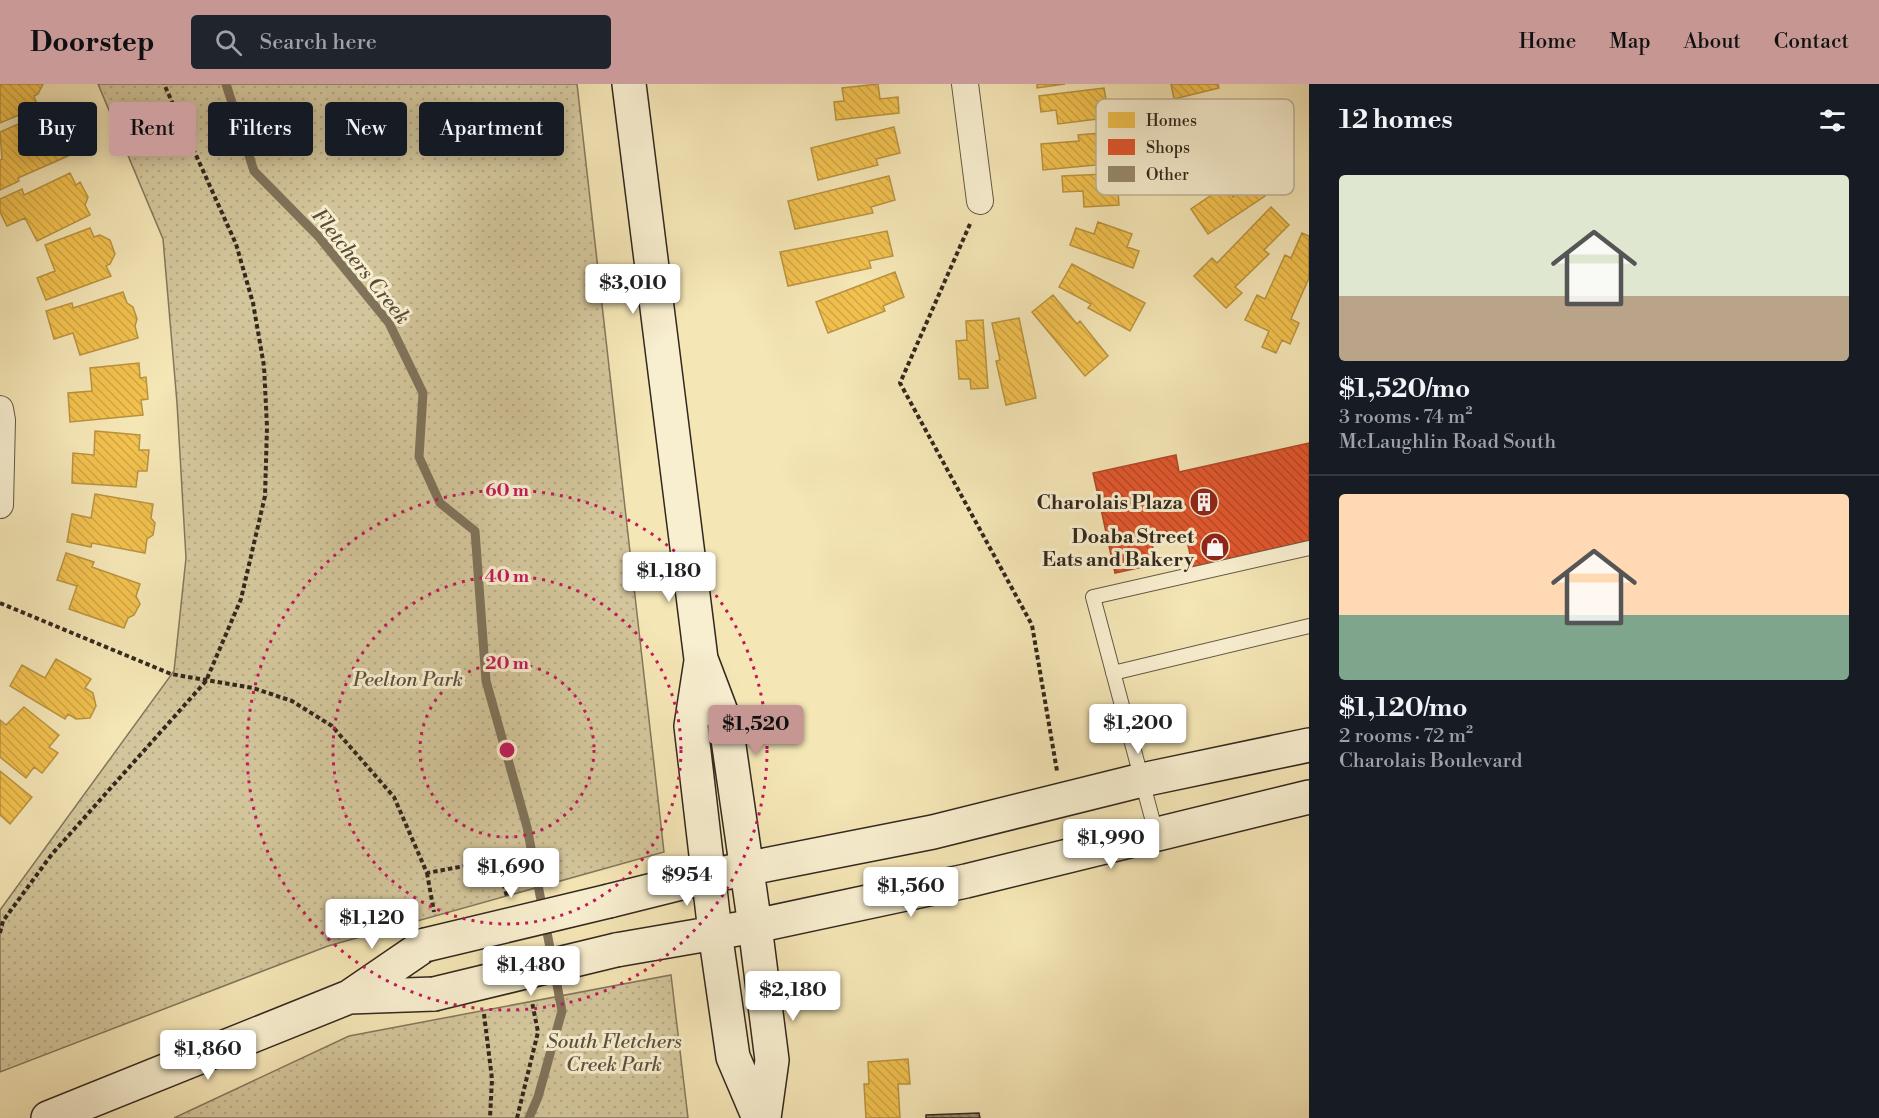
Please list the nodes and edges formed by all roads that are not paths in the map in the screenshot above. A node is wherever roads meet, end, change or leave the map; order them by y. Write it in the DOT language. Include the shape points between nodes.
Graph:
graph roads {
  1 [pos="629,84"];
  2 [pos="965,84"];
  3 [pos="980,201"];
  4 [pos="0,409"];
  5 [pos="0,505"];
  6 [pos="1309,548"];
  7 [pos="1309,626"];
  8 [pos="701,659"];
  9 [pos="1113,673"];
  10 [pos="1309,745"];
  11 [pos="1142,780"];
  12 [pos="1309,797"];
  13 [pos="1156,833"];
  14 [pos="747,868"];
  15 [pos="709,876"];
  16 [pos="755,926"];
  17 [pos="715,932"];
  18 [pos="349,997"];
  19 [pos="48,1118"];
  20 [pos="759,1118"];
  21 [pos="764,1118"];
  1 -- 8 [label="street"];
  2 -- 3 [label="street"];
  4 -- 5 [label="street"];
  6 -- 9 [label="lane" via="1093,597"];
  7 -- 9 [label="lane"];
  8 -- 14 [label="street" via="726,725"];
  8 -- 15 [label="street" via="691,726"];
  9 -- 11 [label="lane"];
  10 -- 11 [label="street"];
  11 -- 13 [label="lane"];
  11 -- 14 [label="street" via="933,832"];
  12 -- 13 [label="street"];
  13 -- 16 [label="street" via="966,881"];
  14 -- 15 [label="street"];
  14 -- 16 [label="street"];
  15 -- 17 [label="street"];
  15 -- 18 [label="street, bridge" via="435,943"];
  16 -- 17 [label="street"];
  16 -- 21 [label="street" via="772,1060"];
  17 -- 18 [label="street, bridge" via="616,950 434,994"];
  17 -- 20 [label="street" via="733,1057"];
  18 -- 19 [label="street"];
}
